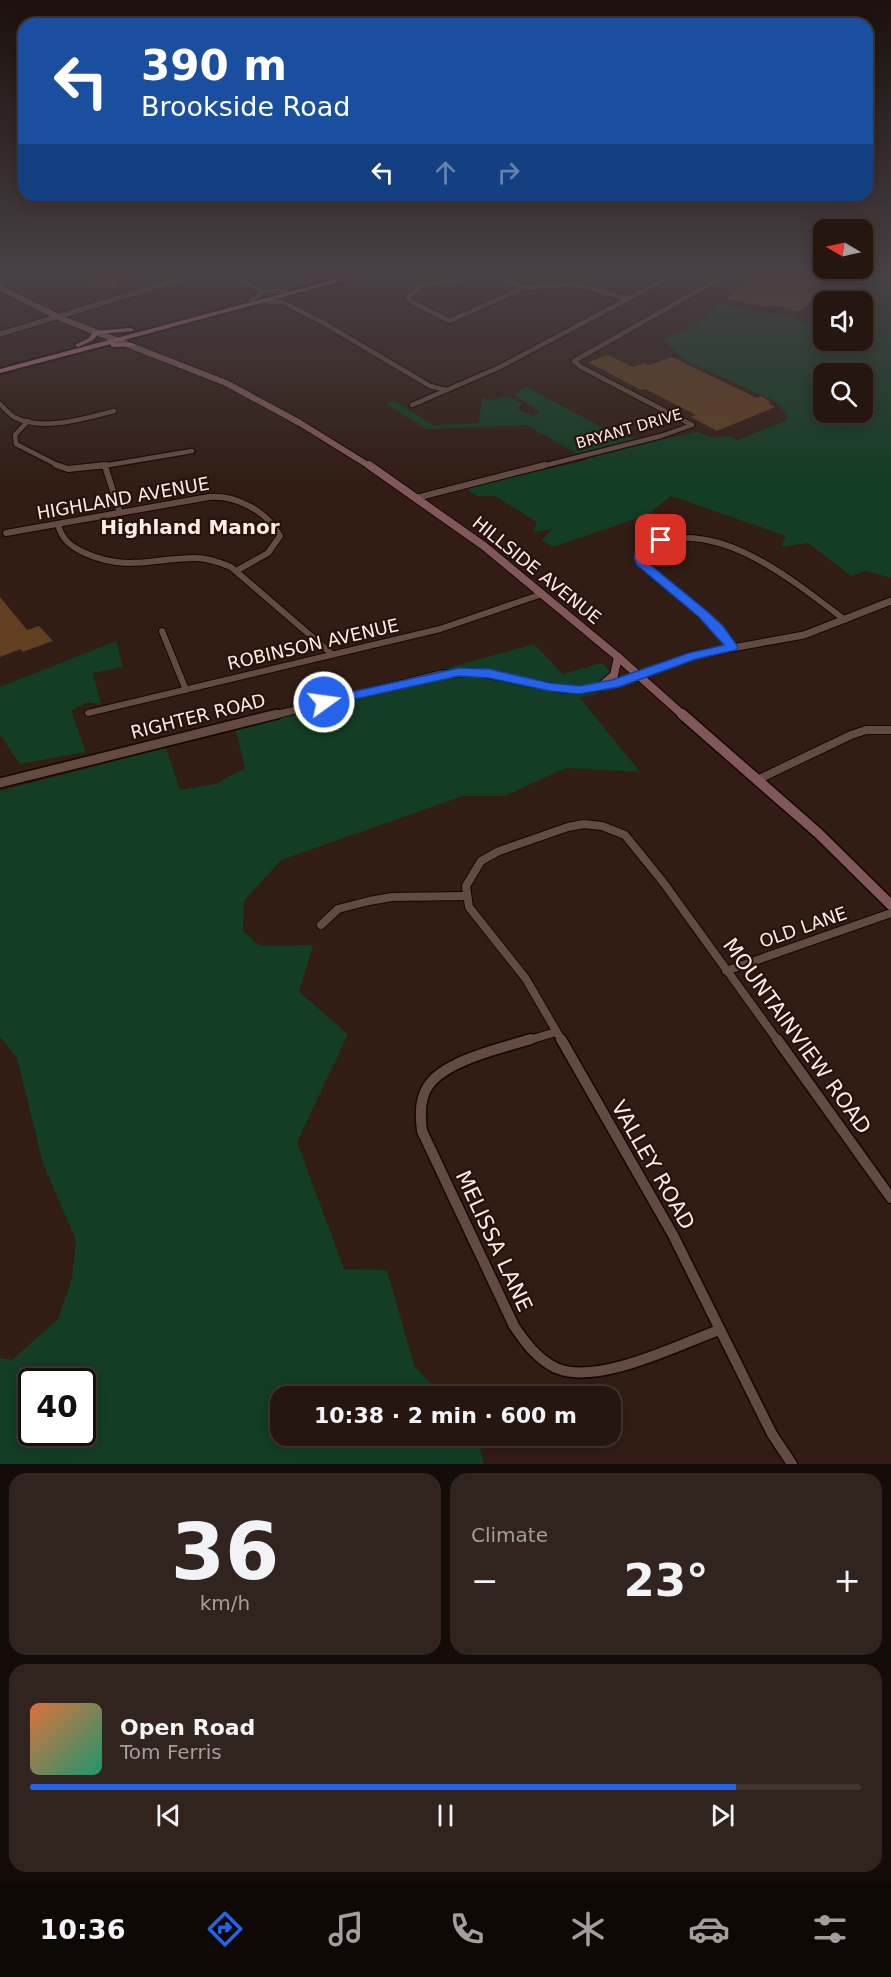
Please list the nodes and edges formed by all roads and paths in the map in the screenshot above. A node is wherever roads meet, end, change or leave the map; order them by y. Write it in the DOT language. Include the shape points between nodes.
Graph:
graph roads {
  1 [pos="80,343"];
  2 [pos="93,343"];
  3 [pos="100,343"];
  4 [pos="125,343"];
  5 [pos="135,343"];
  6 [pos="358,343"];
  7 [pos="545,343"];
  8 [pos="605,343"];
  9 [pos="133,346"];
  10 [pos="66,349"];
  11 [pos="77,351"];
  12 [pos="0,369"];
  13 [pos="446,390"];
  14 [pos="0,404"];
  15 [pos="412,405"];
  16 [pos="114,411"];
  17 [pos="28,422"];
  18 [pos="192,451"];
  19 [pos="105,466"];
  20 [pos="416,498"];
  21 [pos="120,513"];
  22 [pos="58,524"];
  23 [pos="3,533"];
  24 [pos="236,571"];
  25 [pos="542,594"];
  26 [pos="889,603"];
  27 [pos="845,620"];
  28 [pos="162,631"];
  29 [pos="731,647"];
  30 [pos="332,654"];
  31 [pos="618,657"];
  32 [pos="638,676"];
  33 [pos="600,687"];
  34 [pos="186,690"];
  35 [pos="88,713"];
  36 [pos="891,730"];
  37 [pos="759,779"];
  38 [pos="0,783"];
  39 [pos="466,896"];
  40 [pos="891,905"];
  41 [pos="891,913"];
  42 [pos="321,926"];
  43 [pos="726,971"];
  44 [pos="556,1032"];
  45 [pos="891,1198"];
  46 [pos="719,1330"];
  47 [pos="792,1464"];
  1 -- 10 [label="highway"];
  2 -- 10 [label="highway"];
  3 -- 11 [label="highway"];
  4 -- 9 [label="main road, HILLSIDE AVENUE"];
  5 -- 9 [label="highway"];
  6 -- 13 [label="street" via="430,386"];
  7 -- 13 [label="street"];
  8 -- 20 [label="street, BRYANT DRIVE" via="574,361 692,425"];
  9 -- 11 [label="highway"];
  9 -- 20 [label="main road, HILLSIDE AVENUE" via="194,369 262,402 331,441"];
  10 -- 12 [label="highway"];
  11 -- 12 [label="highway"];
  13 -- 15 [label="street"];
  14 -- 17 [label="street" via="13,417"];
  16 -- 17 [label="street"];
  17 -- 19 [label="street" via="15,435 20,447 68,470"];
  18 -- 19 [label="street"];
  19 -- 21 [label="street"];
  20 -- 25 [label="main road, HILLSIDE AVENUE" via="484,546"];
  21 -- 22 [label="street, HIGHLAND AVENUE"];
  21 -- 24 [label="street, HIGHLAND AVENUE" via="215,496 241,500 280,536 278,545"];
  22 -- 23 [label="street, HIGHLAND AVENUE"];
  22 -- 24 [label="street" via="58,531 77,550 109,563 142,565 196,558 217,561"];
  24 -- 30 [label="street"];
  25 -- 30 [label="street, ROBINSON AVENUE" via="440,629"];
  25 -- 31 [label="main road, HILLSIDE AVENUE"];
  26 -- 27 [label="street, RIGHTER ROAD"];
  27 -- 29 [label="street, RIGHTER ROAD" via="792,639"];
  27 -- 29 [label="street" via="766,564 699,537 673,537 642,551 642,565 703,614"];
  28 -- 34 [label="street"];
  29 -- 32 [label="street, RIGHTER ROAD" via="693,655"];
  30 -- 34 [label="street, ROBINSON AVENUE"];
  31 -- 32 [label="main road, HILLSIDE AVENUE"];
  31 -- 33 [label="main road" via="614,675"];
  32 -- 33 [label="street, RIGHTER ROAD"];
  32 -- 37 [label="main road, HILLSIDE AVENUE"];
  33 -- 38 [label="street, RIGHTER ROAD" via="562,689 476,672 441,675"];
  34 -- 35 [label="street, ROBINSON AVENUE"];
  36 -- 37 [label="street" via="851,735"];
  37 -- 40 [label="main road, HILLSIDE AVENUE"];
  39 -- 42 [label="street" via="369,901 338,909"];
  39 -- 43 [label="street, MOUNTAINVIEW ROAD" via="466,886 482,861 499,851 568,827 602,826 625,835 635,844"];
  39 -- 44 [label="street, VALLEY ROAD" via="469,907 526,979"];
  41 -- 43 [label="street, OLD LANE"];
  43 -- 45 [label="street, MOUNTAINVIEW ROAD"];
  44 -- 46 [label="street, VALLEY ROAD" via="673,1235"];
  44 -- 46 [label="street, MELISSA LANE" via="453,1067 431,1082 420,1107 422,1131 514,1326 543,1361 579,1374 615,1368"];
  46 -- 47 [label="street, VALLEY ROAD" via="772,1434"];
}
